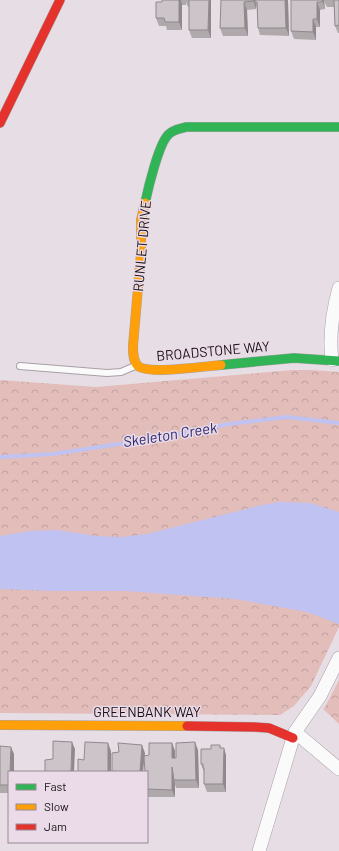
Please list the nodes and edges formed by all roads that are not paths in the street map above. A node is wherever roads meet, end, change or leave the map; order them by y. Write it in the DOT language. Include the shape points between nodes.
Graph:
graph roads {
  1 [pos="60,0"];
  2 [pos="0,123"];
  3 [pos="339,127"];
  4 [pos="339,288"];
  5 [pos="335,360"];
  6 [pos="137,365"];
  7 [pos="20,366"];
  8 [pos="338,661"];
  9 [pos="0,725"];
  10 [pos="294,735"];
  11 [pos="339,769"];
  12 [pos="259,851"];
  1 -- 2 [label="street"];
  3 -- 6 [label="street, RUNLET DRIVE" via="186,127 167,135 150,181 141,220 133,346"];
  4 -- 5 [label="street" via="330,347"];
  5 -- 6 [label="street, BROADSTONE WAY" via="294,358 158,371 148,371"];
  6 -- 7 [label="lane, BROADSTONE WAY" via="121,372 107,373"];
  8 -- 10 [label="street" via="320,696"];
  9 -- 10 [label="street, GREENBANK WAY" via="254,727"];
  10 -- 11 [label="street"];
  10 -- 12 [label="street"];
}
